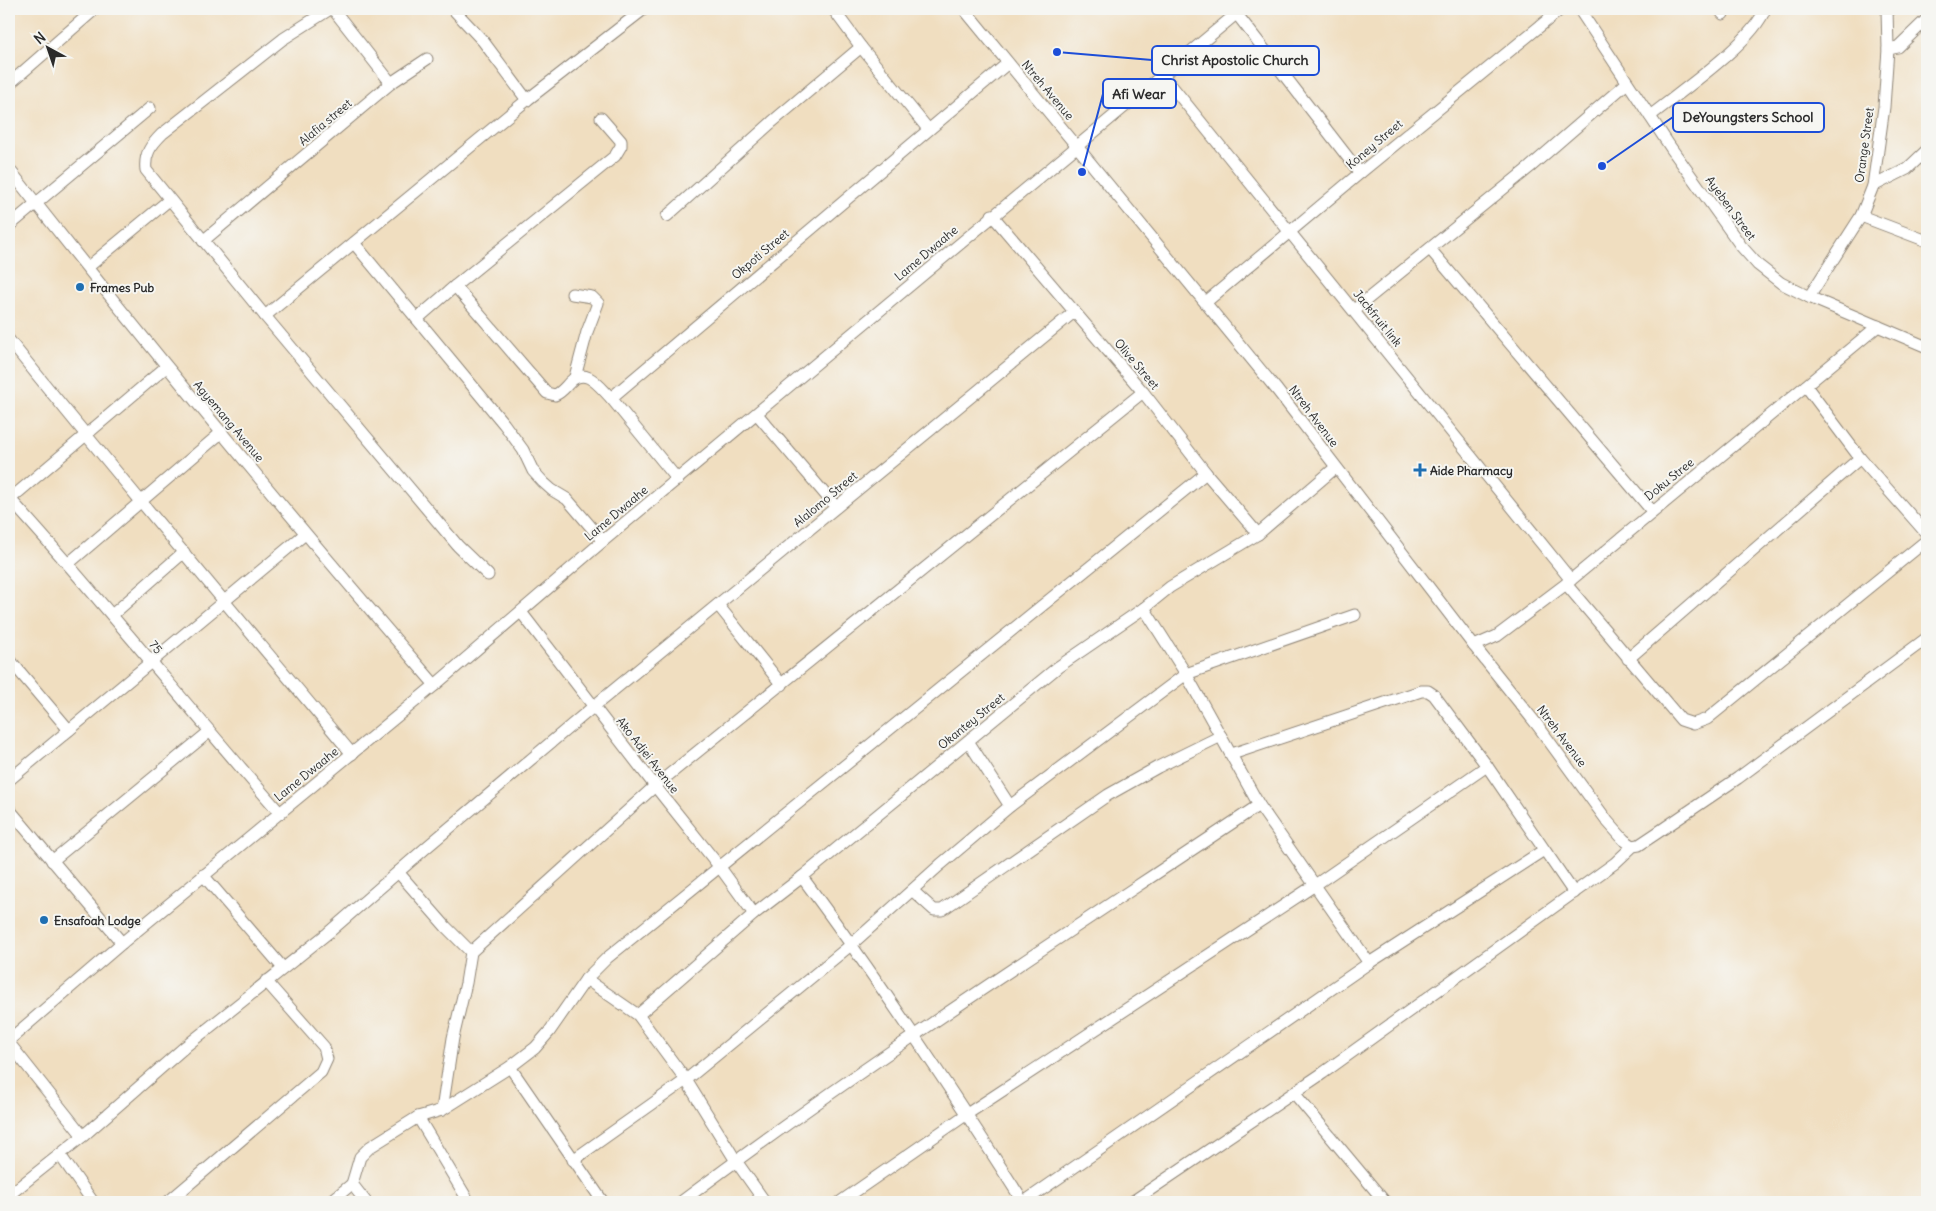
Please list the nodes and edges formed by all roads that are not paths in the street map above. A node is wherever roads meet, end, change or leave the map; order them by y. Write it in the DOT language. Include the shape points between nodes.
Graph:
graph roads {
  1 [pos="95,9"];
  2 [pos="332,9"];
  3 [pos="454,9"];
  4 [pos="644,9"];
  5 [pos="833,9"];
  6 [pos="964,9"];
  7 [pos="1561,9"];
  8 [pos="1579,9"];
  9 [pos="1765,9"];
  10 [pos="1886,9"];
  11 [pos="1239,11"];
  12 [pos="1927,19"];
  13 [pos="861,47"];
  14 [pos="1888,49"];
  15 [pos="427,59"];
  16 [pos="1008,63"];
  17 [pos="1162,74"];
  18 [pos="391,83"];
  19 [pos="1627,83"];
  20 [pos="9,84"];
  21 [pos="527,100"];
  22 [pos="150,108"];
  23 [pos="1650,116"];
  24 [pos="602,118"];
  25 [pos="928,129"];
  26 [pos="1077,146"];
  27 [pos="1927,150"];
  28 [pos="9,168"];
  29 [pos="1360,173"];
  30 [pos="1874,186"];
  31 [pos="169,200"];
  32 [pos="36,203"];
  33 [pos="992,215"];
  34 [pos="667,216"];
  35 [pos="1861,216"];
  36 [pos="9,226"];
  37 [pos="1291,232"];
  38 [pos="203,241"];
  39 [pos="1927,241"];
  40 [pos="354,243"];
  41 [pos="1430,249"];
  42 [pos="88,267"];
  43 [pos="455,286"];
  44 [pos="572,294"];
  45 [pos="1809,297"];
  46 [pos="1206,302"];
  47 [pos="1354,310"];
  48 [pos="1074,312"];
  49 [pos="265,316"];
  50 [pos="417,319"];
  51 [pos="1878,326"];
  52 [pos="9,340"];
  53 [pos="1927,347"];
  54 [pos="166,367"];
  55 [pos="575,377"];
  56 [pos="1806,386"];
  57 [pos="1143,392"];
  58 [pos="611,398"];
  59 [pos="757,414"];
  60 [pos="222,432"];
  61 [pos="85,436"];
  62 [pos="1860,458"];
  63 [pos="1336,468"];
  64 [pos="1206,473"];
  65 [pos="678,480"];
  66 [pos="10,500"];
  67 [pos="142,501"];
  68 [pos="836,507"];
  69 [pos="1652,511"];
  70 [pos="305,534"];
  71 [pos="1258,534"];
  72 [pos="1927,534"];
  73 [pos="1927,540"];
  74 [pos="603,541"];
  75 [pos="184,552"];
  76 [pos="69,564"];
  77 [pos="488,575"];
  78 [pos="1568,582"];
  79 [pos="224,601"];
  80 [pos="718,605"];
  81 [pos="1144,608"];
  82 [pos="521,612"];
  83 [pos="112,615"];
  84 [pos="1354,615"];
  85 [pos="1927,638"];
  86 [pos="1474,646"];
  87 [pos="9,659"];
  88 [pos="1628,659"];
  89 [pos="150,662"];
  90 [pos="1186,674"];
  91 [pos="435,685"];
  92 [pos="782,685"];
  93 [pos="594,707"];
  94 [pos="69,730"];
  95 [pos="209,732"];
  96 [pos="1221,736"];
  97 [pos="968,741"];
  98 [pos="352,754"];
  99 [pos="1232,754"];
  100 [pos="1487,766"];
  101 [pos="9,780"];
  102 [pos="655,786"];
  103 [pos="1259,805"];
  104 [pos="1010,806"];
  105 [pos="9,809"];
  106 [pos="280,813"];
  107 [pos="1633,846"];
  108 [pos="1544,850"];
  109 [pos="52,860"];
  110 [pos="719,866"];
  111 [pos="398,872"];
  112 [pos="203,875"];
  113 [pos="802,877"];
  114 [pos="1314,885"];
  115 [pos="913,891"];
  116 [pos="1574,893"];
  117 [pos="754,914"];
  118 [pos="122,943"];
  119 [pos="852,944"];
  120 [pos="471,952"];
  121 [pos="1369,963"];
  122 [pos="283,968"];
  123 [pos="586,980"];
  124 [pos="266,981"];
  125 [pos="638,1015"];
  126 [pos="914,1035"];
  127 [pos="9,1041"];
  128 [pos="510,1067"];
  129 [pos="686,1080"];
  130 [pos="1294,1093"];
  131 [pos="442,1110"];
  132 [pos="967,1114"];
  133 [pos="418,1117"];
  134 [pos="83,1136"];
  135 [pos="60,1155"];
  136 [pos="573,1160"];
  137 [pos="736,1161"];
  138 [pos="352,1184"];
  139 [pos="9,1195"];
  140 [pos="93,1202"];
  141 [pos="168,1202"];
  142 [pos="330,1202"];
  143 [pos="366,1202"];
  144 [pos="469,1202"];
  145 [pos="603,1202"];
  146 [pos="681,1202"];
  147 [pos="765,1202"];
  148 [pos="840,1202"];
  149 [pos="1024,1202"];
  150 [pos="1132,1202"];
  151 [pos="1385,1202"];
  1 -- 20 [label="street"];
  2 -- 18 [label="street"];
  2 -- 31 [label="street" via="282,39 151,146 146,170"];
  3 -- 21 [label="street"];
  4 -- 21 [label="street"];
  5 -- 13 [label="street"];
  6 -- 16 [label="street, Ntreh Avenue"];
  7 -- 29 [label="street, Koney Street"];
  8 -- 19 [label="street, Ayeben Street"];
  9 -- 23 [label="street" via="1742,42"];
  10 -- 14 [label="street, Orange Street"];
  11 -- 17 [label="street, Lame Dwaahe"];
  11 -- 29 [label="street"];
  12 -- 14 [label="street" via="1898,47"];
  13 -- 25 [label="street"];
  13 -- 34 [label="street"];
  14 -- 30 [label="street, Orange Street"];
  15 -- 18 [label="street, Alafia street"];
  16 -- 25 [label="street, Okpoti Street"];
  16 -- 26 [label="street, Ntreh Avenue"];
  17 -- 26 [label="street, Lame Dwaahe"];
  17 -- 37 [label="street, Jackfruit link"];
  18 -- 38 [label="street, Alafia street"];
  19 -- 23 [label="street, Ayeben Street"];
  19 -- 41 [label="street"];
  21 -- 40 [label="street"];
  22 -- 32 [label="street"];
  23 -- 45 [label="street, Ayeben Street" via="1741,246 1781,283"];
  24 -- 43 [label="street" via="620,141 621,146 615,156"];
  25 -- 58 [label="street, Okpoti Street"];
  26 -- 33 [label="street, Lame Dwaahe"];
  26 -- 46 [label="street, Ntreh Avenue"];
  27 -- 30 [label="street" via="1907,169"];
  28 -- 32 [label="street, Agyemang Avenue"];
  29 -- 37 [label="street, Koney Street"];
  30 -- 35 [label="street, Orange Street"];
  31 -- 38 [label="street"];
  31 -- 42 [label="street"];
  32 -- 36 [label="street"];
  32 -- 42 [label="street, Agyemang Avenue"];
  33 -- 48 [label="street, Olive Street"];
  33 -- 59 [label="street, Lame Dwaahe"];
  35 -- 39 [label="street"];
  35 -- 45 [label="street, Orange Street"];
  37 -- 46 [label="street, Koney Street"];
  37 -- 47 [label="street, Jackfruit link"];
  38 -- 49 [label="street"];
  40 -- 49 [label="street"];
  40 -- 50 [label="street"];
  41 -- 47 [label="street"];
  41 -- 69 [label="street"];
  42 -- 54 [label="street, Agyemang Avenue"];
  43 -- 50 [label="street"];
  43 -- 55 [label="street" via="548,393 561,393"];
  44 -- 55 [label="street" via="592,297 598,302"];
  45 -- 51 [label="street, Ayeben Street"];
  46 -- 63 [label="street, Ntreh Avenue"];
  47 -- 78 [label="street, Jackfruit link"];
  48 -- 57 [label="street, Olive Street"];
  48 -- 68 [label="street, Alalomo Street"];
  49 -- 77 [label="street" via="458,546"];
  50 -- 74 [label="street" via="504,424 538,477 567,499"];
  51 -- 53 [label="street, Ayeben Street"];
  51 -- 56 [label="street, Doku Stree"];
  52 -- 61 [label="street"];
  54 -- 60 [label="street, Agyemang Avenue"];
  54 -- 61 [label="street"];
  55 -- 58 [label="street" via="583,375 594,380"];
  56 -- 62 [label="street"];
  56 -- 69 [label="street, Doku Stree"];
  57 -- 64 [label="street, Olive Street"];
  57 -- 92 [label="street"];
  58 -- 65 [label="street"];
  59 -- 65 [label="street, Lame Dwaahe"];
  59 -- 68 [label="street"];
  60 -- 67 [label="street"];
  60 -- 70 [label="street, Agyemang Avenue"];
  61 -- 66 [label="street"];
  61 -- 67 [label="street"];
  62 -- 72 [label="street"];
  62 -- 88 [label="street"];
  63 -- 71 [label="street, Okantey Street"];
  63 -- 86 [label="street, Ntreh Avenue"];
  64 -- 71 [label="street, Olive Street"];
  64 -- 110 [label="street"];
  65 -- 74 [label="street, Lame Dwaahe"];
  66 -- 76 [label="street, 75"];
  67 -- 75 [label="street"];
  67 -- 76 [label="street"];
  68 -- 80 [label="street, Alalomo Street"];
  69 -- 78 [label="street, Doku Stree"];
  70 -- 79 [label="street"];
  70 -- 91 [label="street, Agyemang Avenue"];
  71 -- 81 [label="street, Okantey Street" via="1170,586"];
  73 -- 88 [label="street, Jackfruit link" via="1707,719 1693,724 1681,720"];
  74 -- 82 [label="street, Lame Dwaahe"];
  75 -- 79 [label="street"];
  75 -- 83 [label="street"];
  76 -- 83 [label="street, 75"];
  78 -- 86 [label="street, Doku Stree" via="1498,636"];
  78 -- 88 [label="street, Jackfruit link"];
  79 -- 89 [label="street"];
  79 -- 98 [label="street"];
  80 -- 92 [label="street"];
  80 -- 93 [label="street, Alalomo Street"];
  81 -- 90 [label="street"];
  81 -- 97 [label="street, Okantey Street" via="1058,667"];
  82 -- 91 [label="street, Lame Dwaahe"];
  82 -- 93 [label="street, Ako Adjei Avenue"];
  83 -- 89 [label="street, 75"];
  84 -- 90 [label="street"];
  85 -- 107 [label="street" via="1738,778"];
  86 -- 107 [label="street, Ntreh Avenue" via="1608,822"];
  87 -- 94 [label="street"];
  89 -- 94 [label="street"];
  89 -- 95 [label="street, 75"];
  90 -- 96 [label="street"];
  90 -- 104 [label="street"];
  91 -- 98 [label="street, Lame Dwaahe"];
  92 -- 102 [label="street"];
  93 -- 102 [label="street, Ako Adjei Avenue"];
  93 -- 111 [label="street, Alalomo Street"];
  94 -- 101 [label="street"];
  95 -- 106 [label="street, 75"];
  95 -- 109 [label="street"];
  96 -- 99 [label="street"];
  96 -- 115 [label="street" via="1158,766 1108,795 942,910 934,910"];
  97 -- 104 [label="street"];
  97 -- 113 [label="street, Okantey Street"];
  98 -- 106 [label="street, Lame Dwaahe"];
  99 -- 100 [label="street" via="1428,691"];
  99 -- 103 [label="street"];
  100 -- 108 [label="street"];
  100 -- 114 [label="street"];
  102 -- 110 [label="street, Ako Adjei Avenue"];
  102 -- 120 [label="street"];
  103 -- 114 [label="street"];
  103 -- 126 [label="street"];
  104 -- 115 [label="street"];
  105 -- 109 [label="street"];
  106 -- 112 [label="street, Lame Dwaahe"];
  107 -- 116 [label="street"];
  108 -- 116 [label="street"];
  108 -- 121 [label="street"];
  109 -- 118 [label="street"];
  110 -- 117 [label="street, Ako Adjei Avenue"];
  110 -- 123 [label="street" via="607,958"];
  111 -- 120 [label="street"];
  111 -- 122 [label="street, Alalomo Street"];
  112 -- 118 [label="street, Lame Dwaahe"];
  112 -- 122 [label="street"];
  113 -- 117 [label="street, Okantey Street"];
  113 -- 119 [label="street"];
  114 -- 121 [label="street"];
  114 -- 132 [label="street"];
  115 -- 119 [label="street"];
  116 -- 130 [label="street"];
  117 -- 125 [label="street, Okantey Street"];
  118 -- 127 [label="street, Lame Dwaahe"];
  119 -- 126 [label="street"];
  119 -- 129 [label="street"];
  120 -- 131 [label="street"];
  121 -- 149 [label="street"];
  122 -- 124 [label="street, Alalomo Street"];
  123 -- 125 [label="street"];
  123 -- 128 [label="street" via="549,1032 535,1048"];
  124 -- 134 [label="street, Alalomo Street"];
  124 -- 141 [label="street" via="324,1047 327,1059 321,1072"];
  125 -- 129 [label="street"];
  126 -- 132 [label="street"];
  126 -- 137 [label="street"];
  127 -- 134 [label="street"];
  128 -- 131 [label="street"];
  128 -- 136 [label="street"];
  129 -- 136 [label="street"];
  129 -- 137 [label="street"];
  130 -- 150 [label="street"];
  130 -- 151 [label="street"];
  131 -- 133 [label="street"];
  132 -- 148 [label="street"];
  132 -- 149 [label="street"];
  133 -- 138 [label="street" via="370,1147 360,1157"];
  133 -- 144 [label="street"];
  134 -- 135 [label="street, Alalomo Street"];
  135 -- 139 [label="street, Alalomo Street"];
  135 -- 140 [label="street"];
  136 -- 145 [label="street"];
  137 -- 146 [label="street"];
  137 -- 147 [label="street"];
  138 -- 142 [label="street"];
  138 -- 143 [label="street"];
}
